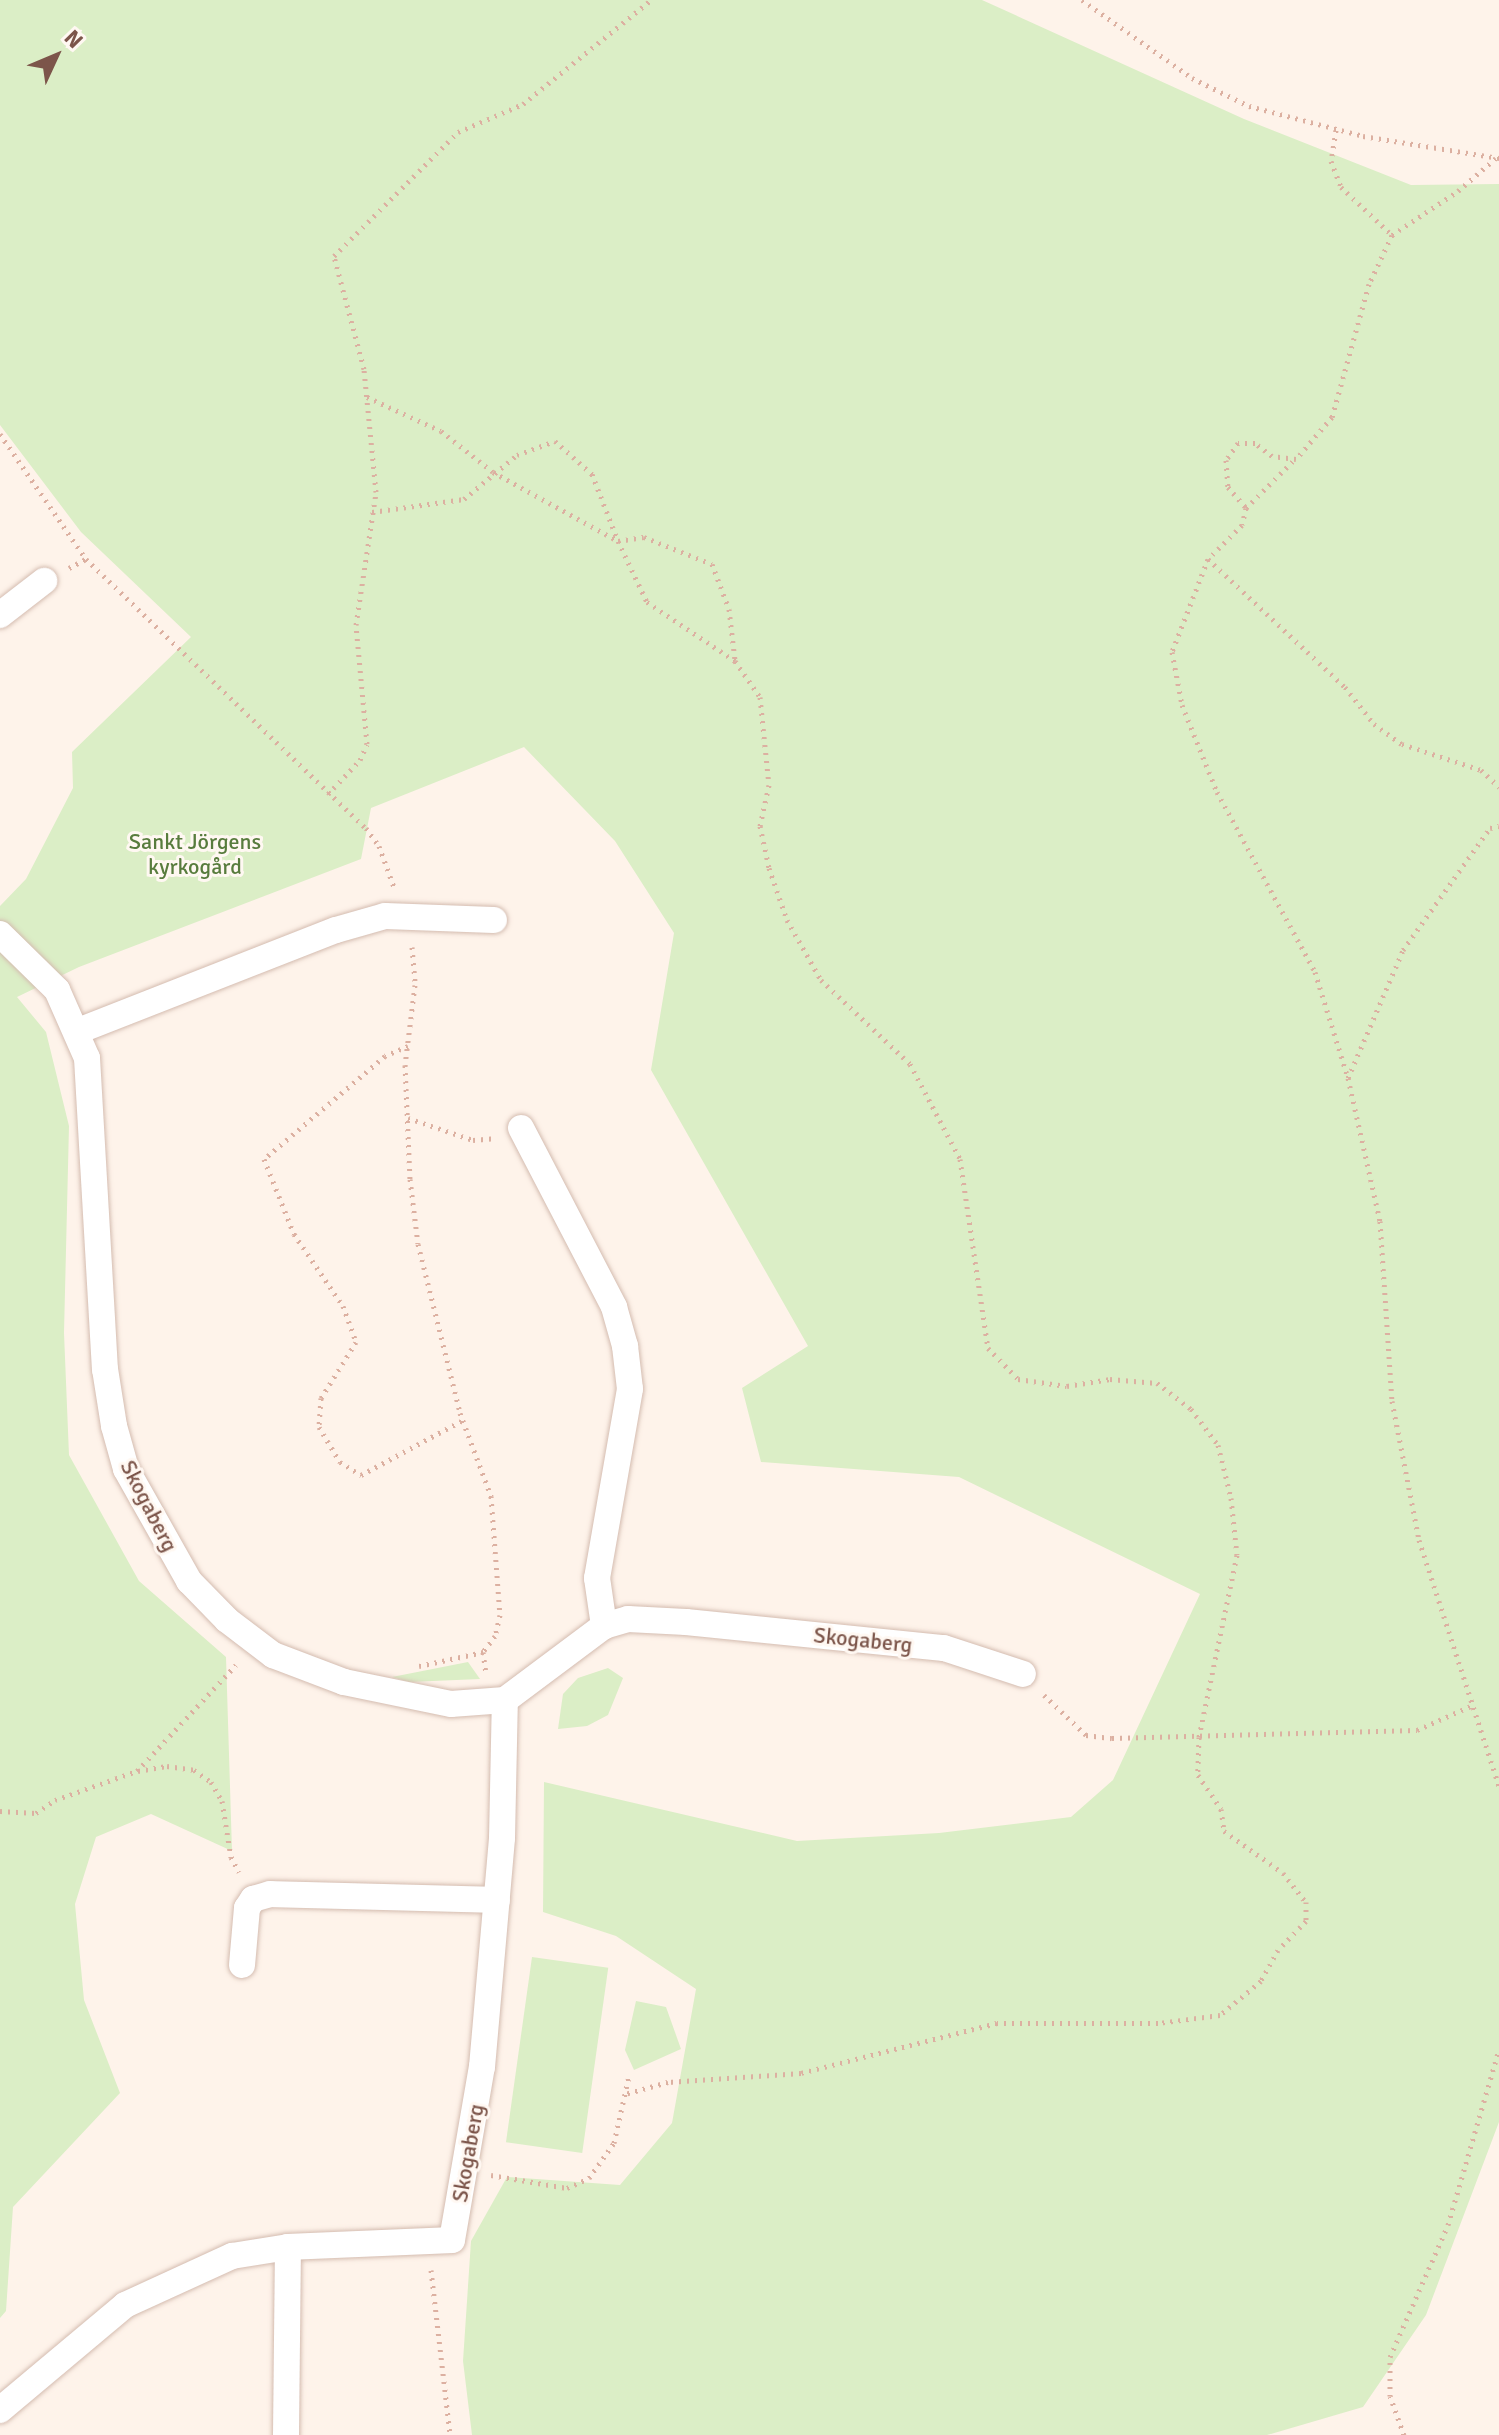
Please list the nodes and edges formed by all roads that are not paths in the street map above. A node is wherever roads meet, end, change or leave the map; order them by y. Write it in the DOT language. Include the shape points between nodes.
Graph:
graph roads {
  1 [pos="44,581"];
  2 [pos="0,615"];
  3 [pos="494,920"];
  4 [pos="0,934"];
  5 [pos="78,1031"];
  6 [pos="521,1128"];
  7 [pos="604,1626"];
  8 [pos="1023,1674"];
  9 [pos="495,1702"];
  10 [pos="497,1900"];
  11 [pos="242,1965"];
  12 [pos="288,2247"];
  13 [pos="0,2410"];
  14 [pos="286,2435"];
  1 -- 2 [label="street"];
  3 -- 5 [label="street" via="405,916 348,926"];
  4 -- 5 [label="street, Skogaberg" via="57,990"];
  5 -- 9 [label="street, Skogaberg" via="91,1078 105,1369 126,1469 189,1581 273,1655 344,1682 418,1700"];
  6 -- 7 [label="street" via="614,1307 625,1346 630,1389 597,1578"];
  7 -- 8 [label="street, Skogaberg" via="628,1619 686,1622 944,1648"];
  7 -- 9 [label="street, Skogaberg"];
  9 -- 10 [label="street, Skogaberg"];
  10 -- 11 [label="street" via="270,1894 253,1899 245,1919"];
  10 -- 12 [label="street, Skogaberg" via="467,2171 452,2240"];
  12 -- 13 [label="street" via="232,2256 125,2305"];
  12 -- 14 [label="street"];
}
